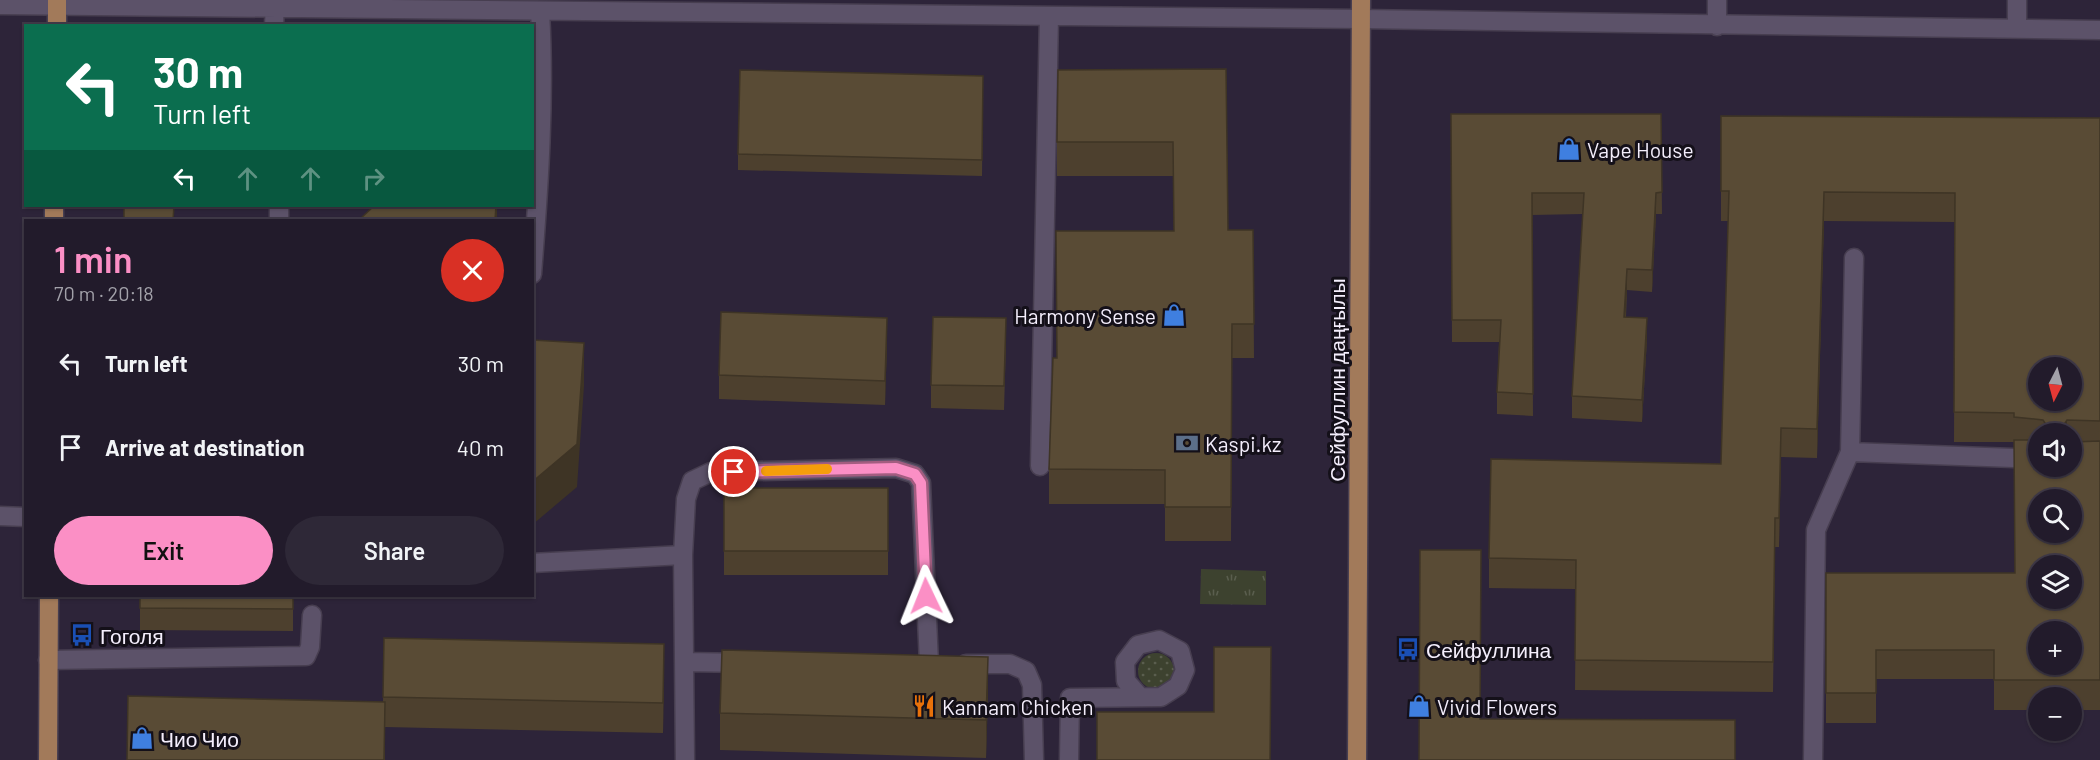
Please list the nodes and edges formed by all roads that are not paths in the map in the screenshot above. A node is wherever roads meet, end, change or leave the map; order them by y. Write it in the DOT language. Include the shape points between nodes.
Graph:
graph roads {
  1 [pos="1361,0"];
  2 [pos="1717,0"];
  3 [pos="2017,0"];
  4 [pos="57,3"];
  5 [pos="275,3"];
  6 [pos="0,5"];
  7 [pos="760,6"];
  8 [pos="540,11"];
  9 [pos="1049,16"];
  10 [pos="1361,19"];
  11 [pos="57,24"];
  12 [pos="274,24"];
  13 [pos="1717,26"];
  14 [pos="2017,28"];
  15 [pos="2100,30"];
  16 [pos="534,250"];
  17 [pos="1854,258"];
  18 [pos="1850,452"];
  19 [pos="2028,459"];
  20 [pos="1040,466"];
  21 [pos="0,516"];
  22 [pos="24,517"];
  23 [pos="683,555"];
  24 [pos="534,563"];
  25 [pos="49,597"];
  26 [pos="312,615"];
  27 [pos="48,660"];
  28 [pos="685,662"];
  29 [pos="766,663"];
  30 [pos="905,664"];
  31 [pos="928,664"];
  32 [pos="1140,697"];
  33 [pos="48,760"];
  34 [pos="685,760"];
  35 [pos="1034,760"];
  36 [pos="1069,760"];
  37 [pos="1358,760"];
  38 [pos="1813,760"];
  1 -- 10 [label="main road, Сейфуллин даңғылы"];
  2 -- 13 [label="street"];
  3 -- 14 [label="street"];
  4 -- 5 [label="street"];
  4 -- 6 [label="street"];
  4 -- 11 [label="main road"];
  5 -- 8 [label="street"];
  5 -- 12 [label="street"];
  7 -- 8 [label="street"];
  7 -- 9 [label="street"];
  8 -- 16 [label="street" via="544,79"];
  9 -- 10 [label="street"];
  9 -- 20 [label="street"];
  10 -- 13 [label="street"];
  10 -- 37 [label="main road, Сейфуллин даңғылы"];
  13 -- 14 [label="street"];
  14 -- 15 [label="street"];
  17 -- 18 [label="street"];
  18 -- 19 [label="street"];
  18 -- 38 [label="street" via="1815,530"];
  21 -- 22 [label="street"];
  23 -- 24 [label="street"];
  23 -- 28 [label="street"];
  23 -- 31 [label="street" via="686,499 692,481 711,472 896,468 915,474 921,483"];
  25 -- 27 [label="main road"];
  26 -- 27 [label="street" via="306,656"];
  27 -- 33 [label="main road"];
  28 -- 29 [label="street"];
  28 -- 34 [label="street"];
  30 -- 31 [label="street"];
  31 -- 35 [label="street" via="1010,664 1026,671 1032,685"];
  32 -- 36 [label="street" via="1070,698"];
}
